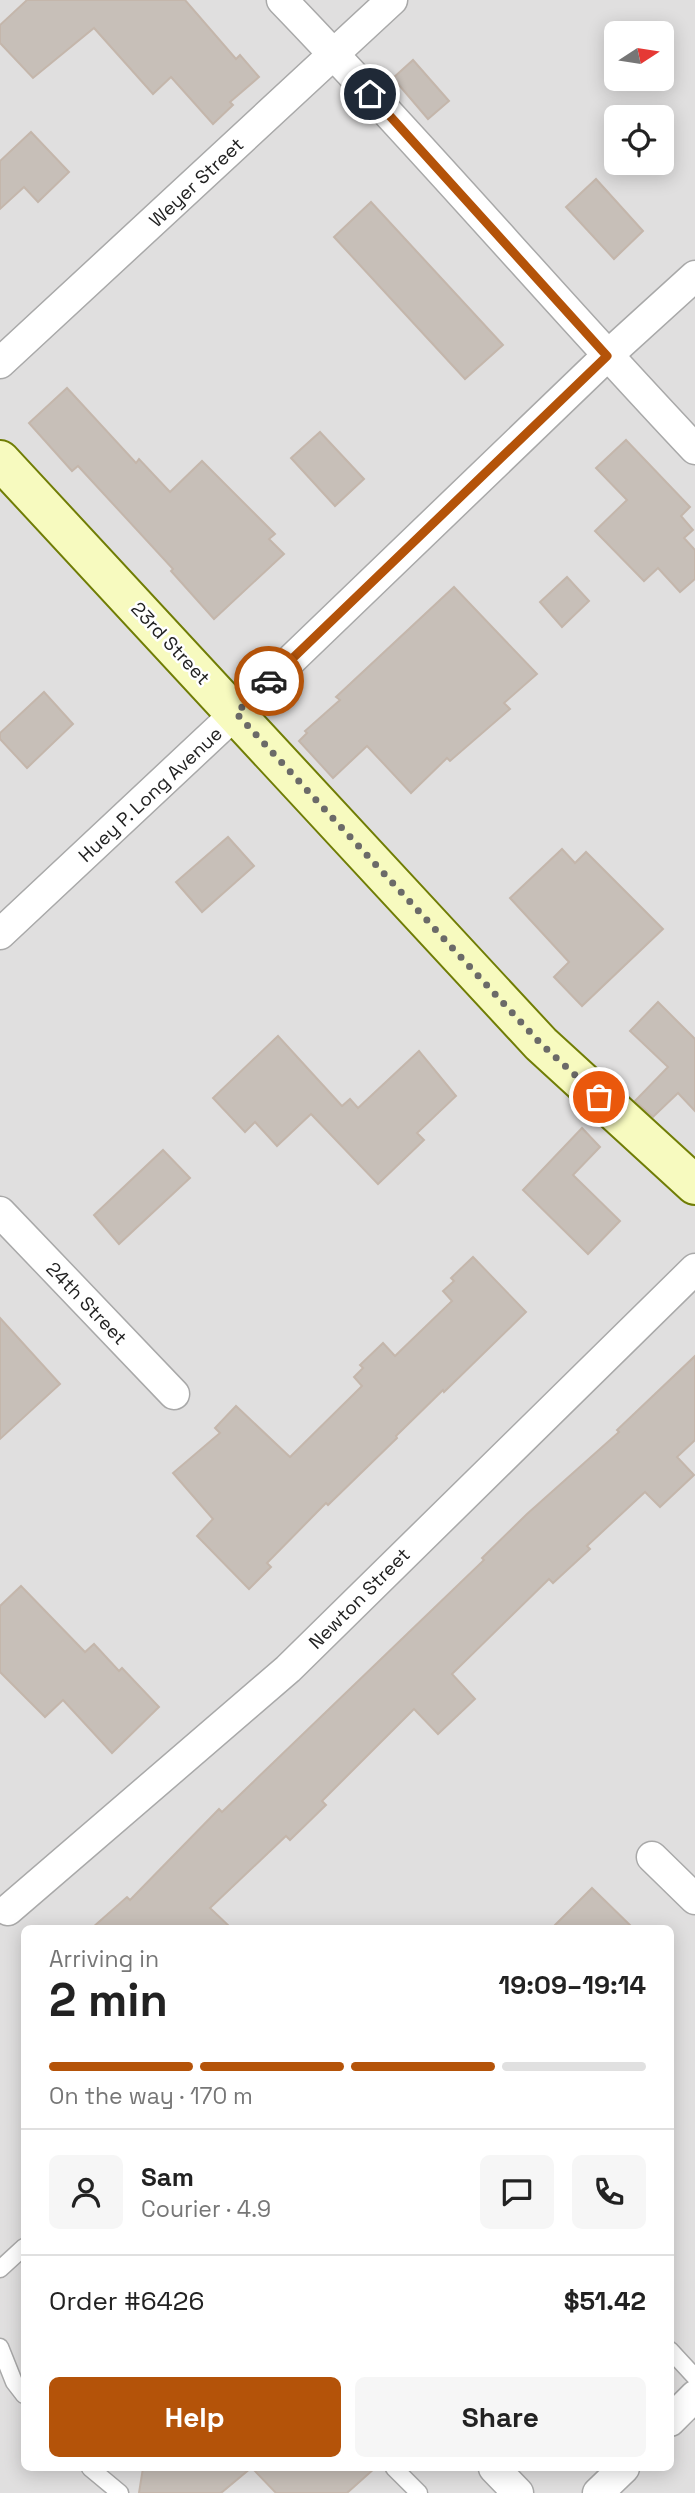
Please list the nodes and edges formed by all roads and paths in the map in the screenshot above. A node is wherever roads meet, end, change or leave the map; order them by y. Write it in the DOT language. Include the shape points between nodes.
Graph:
graph roads {
  1 [pos="282,0"];
  2 [pos="392,0"];
  3 [pos="334,54"];
  4 [pos="695,276"];
  5 [pos="607,356"];
  6 [pos="0,363"];
  7 [pos="695,449"];
  8 [pos="0,460"];
  9 [pos="236,713"];
  10 [pos="0,934"];
  11 [pos="695,1185"];
  12 [pos="0,1212"];
  13 [pos="695,1269"];
  14 [pos="174,1394"];
  15 [pos="652,1857"];
  16 [pos="695,1899"];
  17 [pos="8,1910"];
  18 [pos="21,2250"];
  19 [pos="0,2269"];
  20 [pos="0,2347"];
  21 [pos="674,2354"];
  22 [pos="695,2378"];
  23 [pos="21,2391"];
  24 [pos="695,2396"];
  25 [pos="674,2417"];
  26 [pos="94,2471"];
  27 [pos="397,2471"];
  28 [pos="497,2471"];
  29 [pos="621,2471"];
  30 [pos="120,2493"];
  31 [pos="419,2493"];
  32 [pos="518,2493"];
  33 [pos="598,2493"];
  1 -- 3 [label="street"];
  2 -- 3 [label="street, Weyer Street"];
  3 -- 5 [label="street"];
  3 -- 6 [label="street, Weyer Street"];
  4 -- 5 [label="street, Huey P. Long Avenue"];
  5 -- 7 [label="street"];
  5 -- 9 [label="street, Huey P. Long Avenue"];
  8 -- 9 [label="street, 23rd Street"];
  9 -- 10 [label="street, Huey P. Long Avenue"];
  9 -- 11 [label="street, 23rd Street" via="541,1044"];
  12 -- 14 [label="street, 24th Street"];
  13 -- 17 [label="street, Newton Street" via="288,1669"];
  15 -- 16 [label="street"];
  18 -- 19 [label="lane"];
  20 -- 23 [label="lane"];
  21 -- 22 [label="lane"];
  24 -- 25 [label="street"];
  26 -- 30 [label="lane"];
  27 -- 31 [label="lane"];
  28 -- 32 [label="street"];
  29 -- 33 [label="street"];
}
